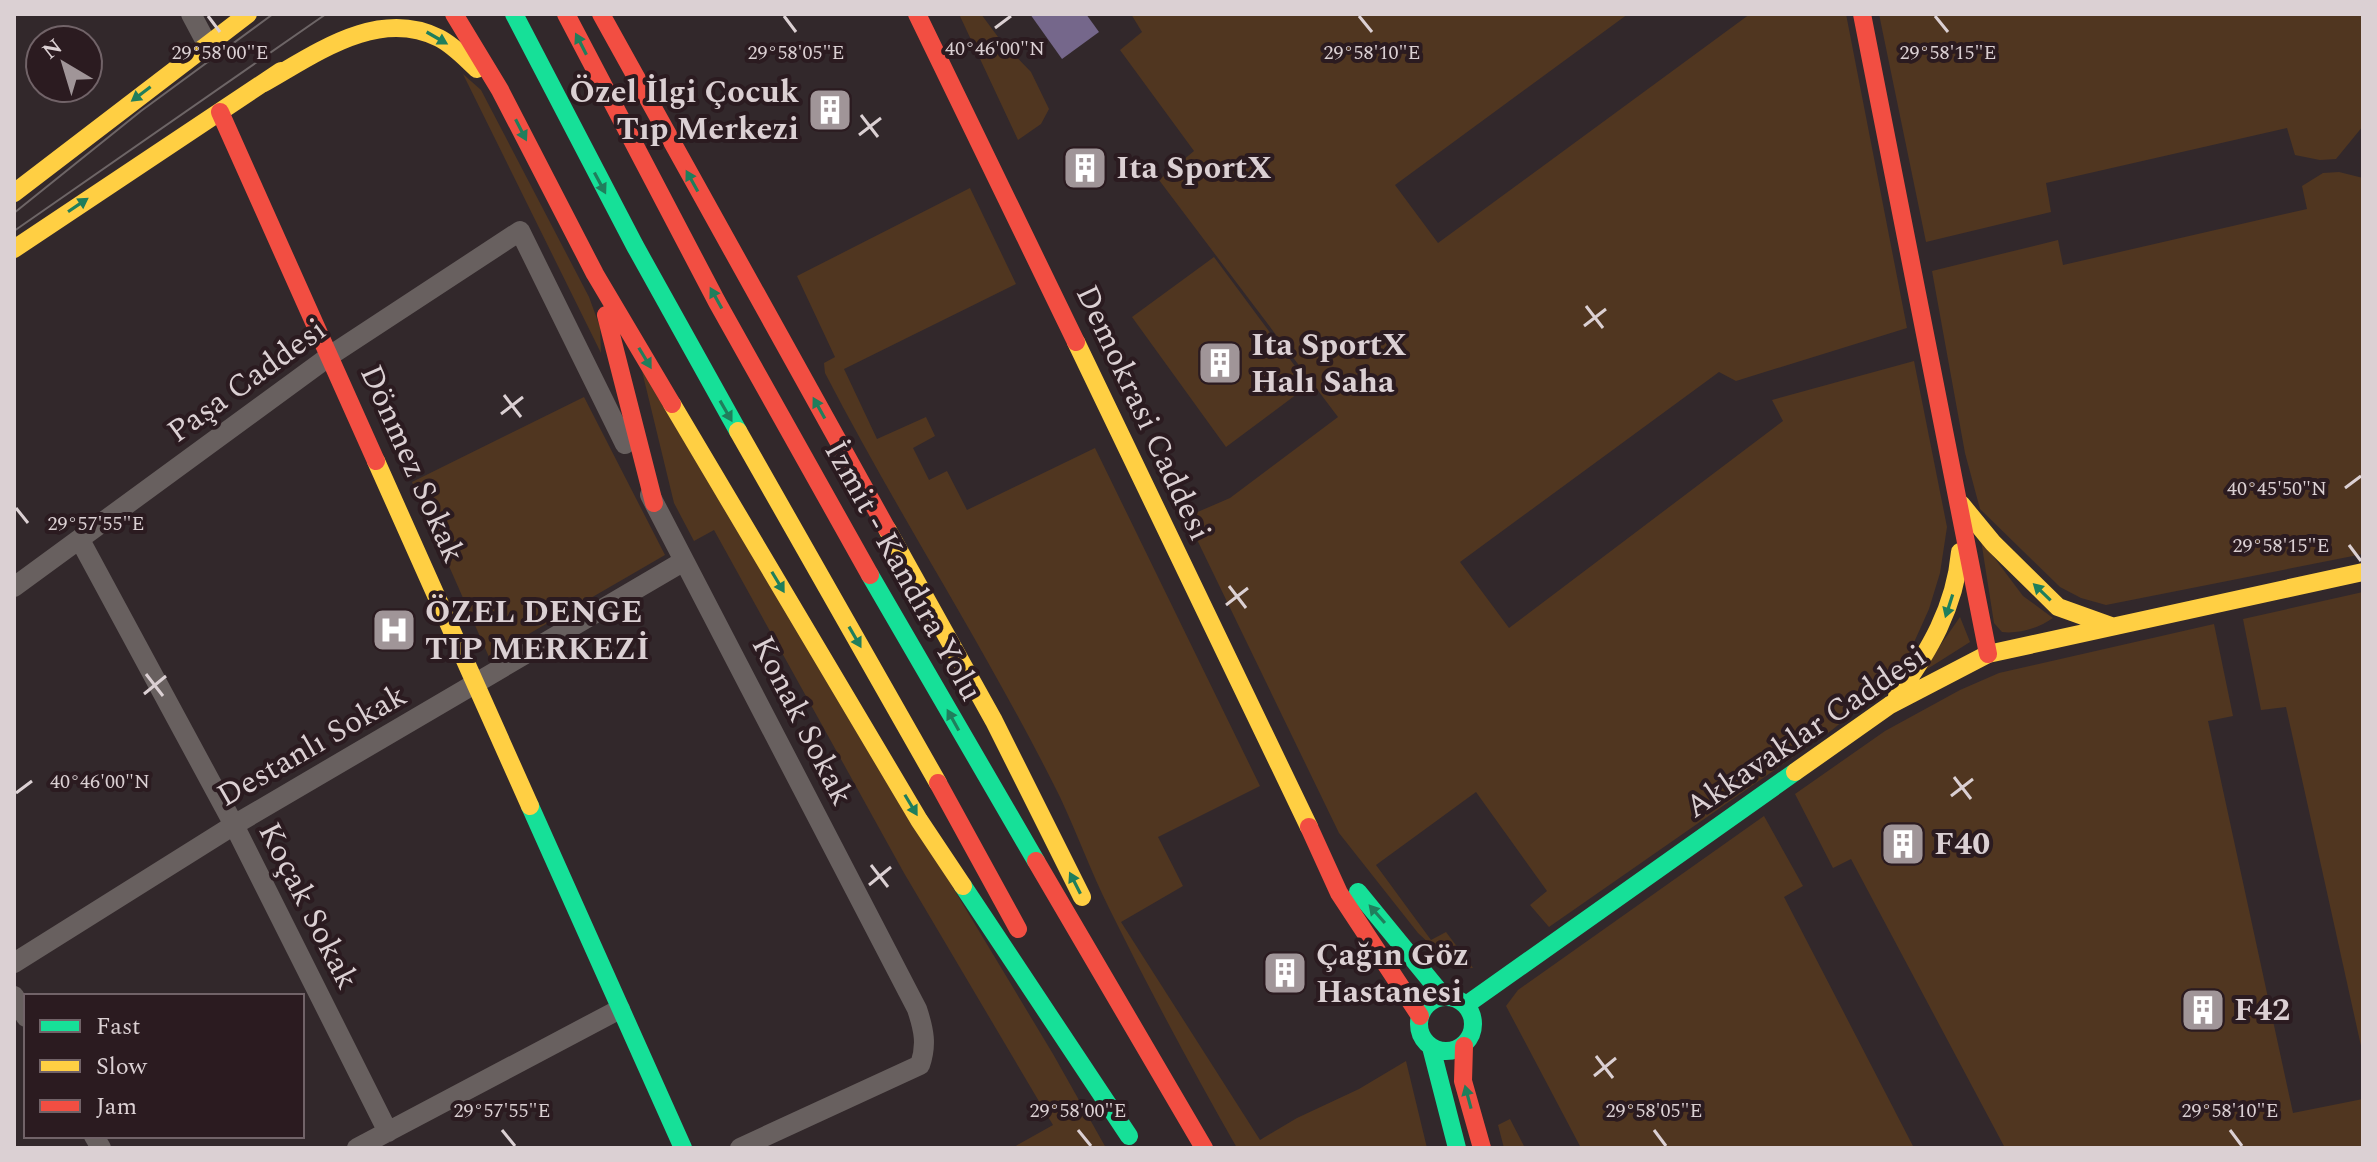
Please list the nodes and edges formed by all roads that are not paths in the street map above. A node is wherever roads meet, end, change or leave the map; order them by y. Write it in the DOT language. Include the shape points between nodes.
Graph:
graph roads {
  1 [pos="191,14"];
  2 [pos="248,14"];
  3 [pos="361,14"];
  4 [pos="454,14"];
  5 [pos="566,14"];
  6 [pos="917,14"];
  7 [pos="1862,14"];
  8 [pos="604,15"];
  9 [pos="506,17"];
  10 [pos="490,41"];
  11 [pos="207,44"];
  12 [pos="496,83"];
  13 [pos="262,84"];
  14 [pos="220,112"];
  15 [pos="14,193"];
  16 [pos="520,231"];
  17 [pos="14,249"];
  18 [pos="595,274"];
  19 [pos="331,355"];
  20 [pos="1959,502"];
  21 [pos="654,503"];
  22 [pos="80,540"];
  23 [pos="684,561"];
  24 [pos="2363,572"];
  25 [pos="14,587"];
  26 [pos="2111,626"];
  27 [pos="1988,654"];
  28 [pos="477,683"];
  29 [pos="1890,705"];
  30 [pos="234,825"];
  31 [pos="1314,837"];
  32 [pos="14,963"];
  33 [pos="14,996"];
  34 [pos="1444,997"];
  35 [pos="1466,1005"];
  36 [pos="620,1009"];
  37 [pos="24,1014"];
  38 [pos="1420,1016"];
  39 [pos="1464,1046"];
  40 [pos="1431,1047"];
  41 [pos="1179,1106"];
  42 [pos="388,1132"];
  43 [pos="1132,1142"];
  44 [pos="357,1148"];
  45 [pos="683,1148"];
  46 [pos="740,1148"];
  47 [pos="1204,1148"];
  48 [pos="1457,1148"];
  49 [pos="1482,1148"];
  1 -- 11 [label="street"];
  2 -- 11 [label="main road"];
  3 -- 13 [label="main road"];
  4 -- 12 [label="main road"];
  41 -- 5 [label="main road, İzmit - Kandıra Yolu, one-way" via="991,788 683,240"];
  6 -- 31 [label="main road, Demokrasi Caddesi"];
  7 -- 20 [label="main road"];
  41 -- 8 [label="main road, one-way" via="994,721"];
  9 -- 43 [label="main road, one-way" via="954,810"];
  10 -- 12 [label="main road"];
  11 -- 15 [label="main road, one-way"];
  13 -- 12 [label="main road, one-way" via="364,31 392,26 438,37"];
  12 -- 18 [label="main road, one-way"];
  13 -- 14 [label="main road"];
  17 -- 14 [label="main road, one-way"];
  14 -- 19 [label="main road, Dönmez Sokak"];
  16 -- 19 [label="street, Paşa Caddesi"];
  16 -- 21 [label="street, Konak Sokak"];
  18 -- 21 [label="main road"];
  18 -- 43 [label="main road, one-way" via="919,820"];
  19 -- 22 [label="street, Paşa Caddesi"];
  19 -- 28 [label="main road, Dönmez Sokak"];
  26 -- 20 [label="main road, one-way" via="2058,607"];
  20 -- 27 [label="main road"];
  20 -- 29 [label="main road, one-way" via="1959,574 1945,619 1927,656"];
  21 -- 23 [label="street, Konak Sokak"];
  22 -- 25 [label="street, Paşa Caddesi"];
  22 -- 30 [label="street, Koçak Sokak"];
  23 -- 28 [label="street, Destanlı Sokak"];
  23 -- 46 [label="street, Konak Sokak" via="917,1009 924,1034 920,1065"];
  24 -- 26 [label="main road, Akkavaklar Caddesi"];
  26 -- 27 [label="main road, Akkavaklar Caddesi"];
  27 -- 29 [label="main road, Akkavaklar Caddesi"];
  28 -- 30 [label="street, Destanlı Sokak"];
  28 -- 36 [label="main road, Dönmez Sokak"];
  29 -- 35 [label="main road, Akkavaklar Caddesi"];
  30 -- 32 [label="street, Destanlı Sokak"];
  30 -- 42 [label="street, Koçak Sokak"];
  34 -- 31 [label="main road, one-way"];
  31 -- 38 [label="main road" via="1339,893"];
  33 -- 37 [label="street"];
  34 -- 35 [label="main road"];
  34 -- 38 [label="main road" via="1429,1003"];
  35 -- 39 [label="main road" via="1474,1025"];
  36 -- 42 [label="street"];
  36 -- 45 [label="main road, Dönmez Sokak"];
  38 -- 40 [label="main road" via="1420,1034"];
  39 -- 40 [label="main road" via="1448,1052"];
  49 -- 39 [label="main road, one-way" via="1463,1081"];
  40 -- 48 [label="main road"];
  41 -- 47 [label="main road, İzmit - Kandıra Yolu"];
  42 -- 44 [label="street"];
}
